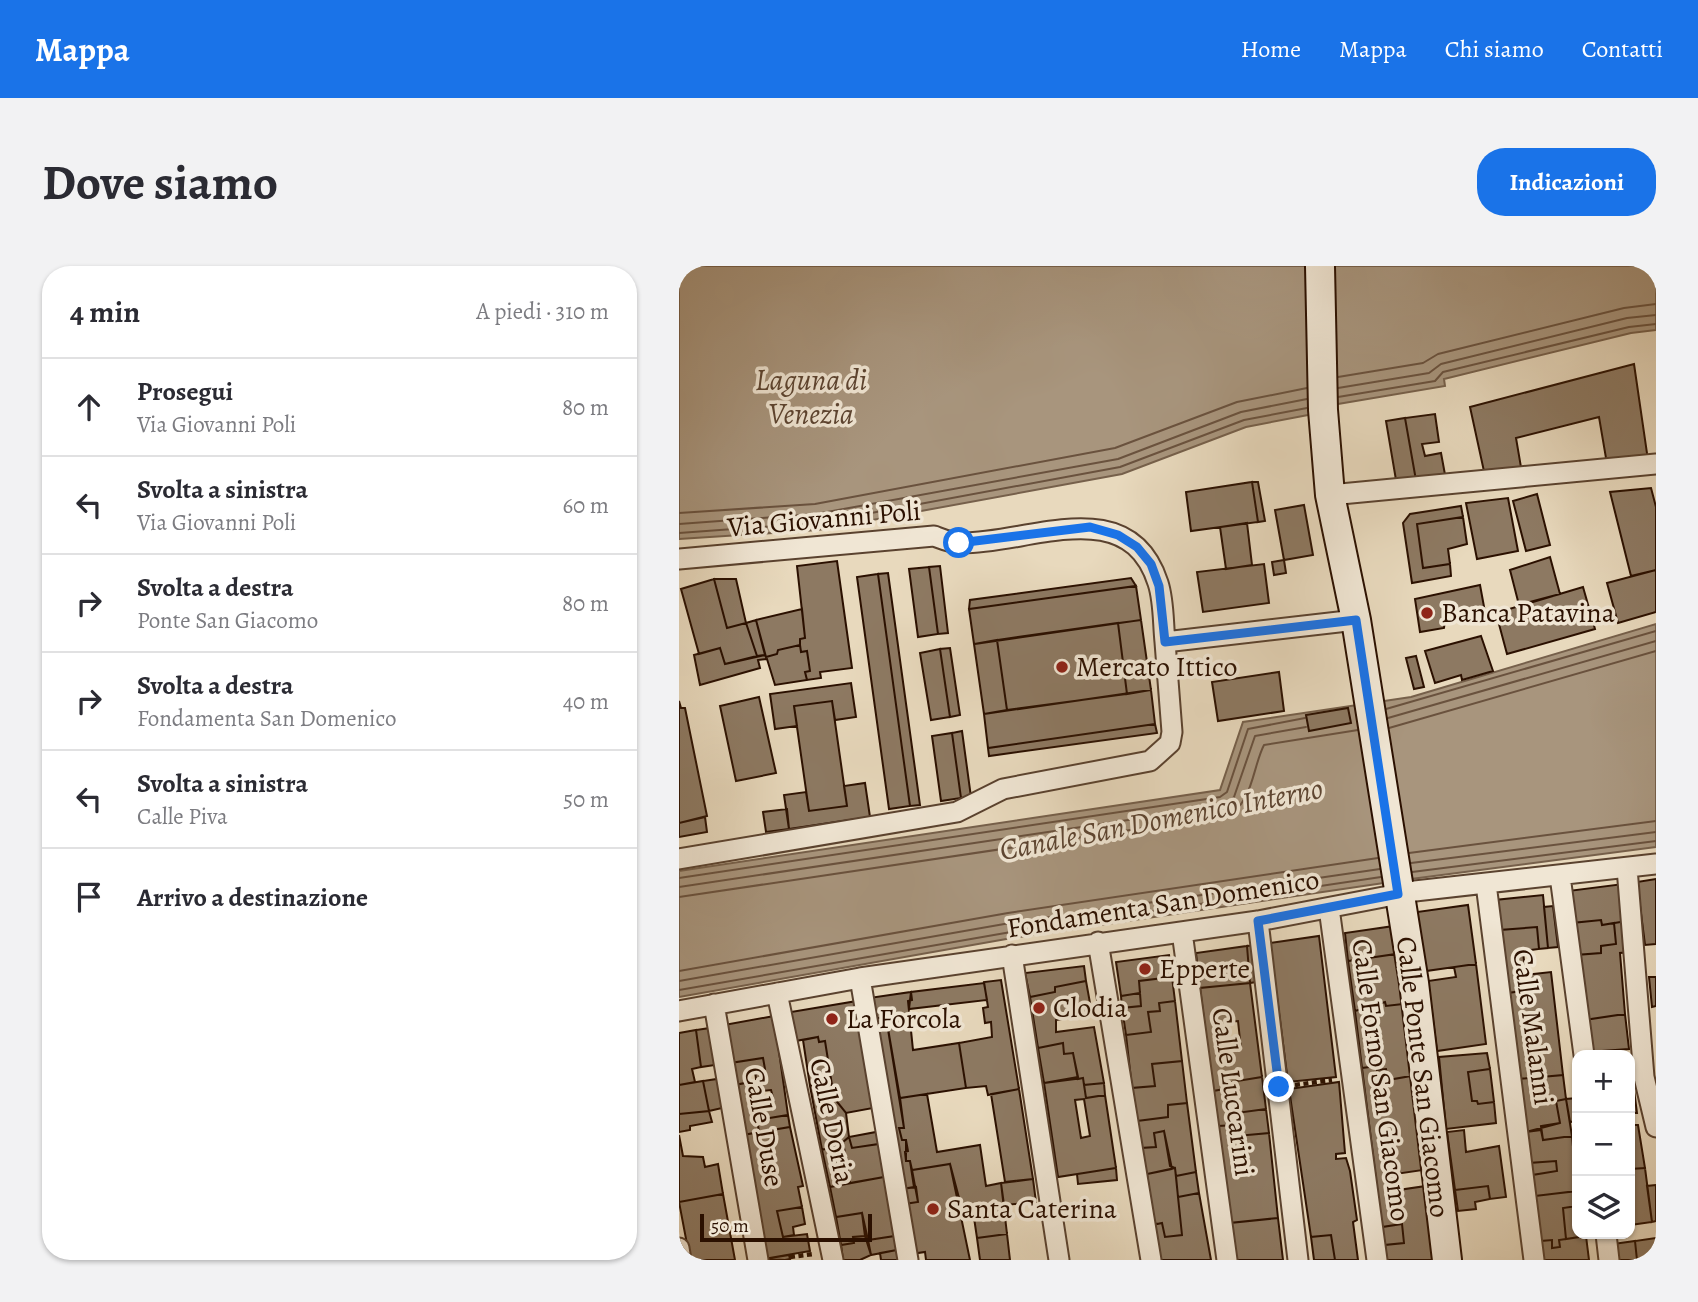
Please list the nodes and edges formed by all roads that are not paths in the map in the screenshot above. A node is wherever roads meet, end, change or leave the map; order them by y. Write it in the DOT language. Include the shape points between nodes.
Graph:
graph roads {
  1 [pos="1319,266"];
  2 [pos="1656,464"];
  3 [pos="1330,495"];
  4 [pos="679,559"];
  5 [pos="1356,620"];
  6 [pos="1165,642"];
  7 [pos="679,859"];
  8 [pos="1656,864"];
  9 [pos="1627,868"];
  10 [pos="1560,876"];
  11 [pos="1486,884"];
  12 [pos="1398,889"];
  13 [pos="1329,908"];
  14 [pos="1258,921"];
  15 [pos="1182,932"];
  16 [pos="1098,942"];
  17 [pos="1012,955"];
  18 [pos="860,978"];
  19 [pos="777,993"];
  20 [pos="714,1004"];
  21 [pos="679,1011"];
  22 [pos="1583,1050"];
  23 [pos="1656,1127"];
  24 [pos="1607,1239"];
  25 [pos="679,1248"];
  26 [pos="681,1260"];
  27 [pos="758,1260"];
  28 [pos="833,1260"];
  29 [pos="908,1260"];
  30 [pos="1059,1260"];
  31 [pos="1151,1260"];
  32 [pos="1227,1260"];
  33 [pos="1298,1260"];
  34 [pos="1377,1260"];
  35 [pos="1447,1260"];
  36 [pos="1534,1260"];
  37 [pos="1609,1260"];
  1 -- 3 [label="street, Calle Ponte San Giacomo"];
  2 -- 3 [label="street"];
  3 -- 5 [label="street, Calle Ponte San Giacomo"];
  4 -- 6 [label="street, Via Giovanni Poli" via="934,536 959,543 1090,527 1118,535 1137,547 1151,564 1159,586"];
  5 -- 6 [label="street"];
  5 -- 12 [label="street, Calle Ponte San Giacomo"];
  6 -- 7 [label="street, Via Giovanni Poli" via="1172,732 1170,743 1150,761 1003,789 957,812"];
  8 -- 9 [label="street, Fondamenta San Domenico"];
  9 -- 10 [label="street, Fondamenta San Domenico"];
  9 -- 23 [label="street" via="1644,1077"];
  10 -- 11 [label="street, Fondamenta San Domenico"];
  10 -- 22 [label="street"];
  11 -- 12 [label="street, Fondamenta San Domenico"];
  11 -- 36 [label="street, Calle Malanni"];
  12 -- 13 [label="street, Fondamenta San Domenico"];
  12 -- 35 [label="street, Calle Ponte San Giacomo" via="1414,983"];
  13 -- 14 [label="street, Fondamenta San Domenico"];
  13 -- 34 [label="street, Calle Forno San Giacomo"];
  14 -- 15 [label="street, Fondamenta San Domenico"];
  14 -- 33 [label="street"];
  15 -- 16 [label="street, Fondamenta San Domenico"];
  15 -- 32 [label="street, Calle Luccarini"];
  16 -- 17 [label="street, Fondamenta San Domenico"];
  16 -- 31 [label="street"];
  17 -- 18 [label="street, Fondamenta San Domenico"];
  17 -- 30 [label="street"];
  18 -- 19 [label="street, Fondamenta San Domenico"];
  18 -- 29 [label="street"];
  19 -- 20 [label="street, Fondamenta San Domenico"];
  19 -- 28 [label="street, Calle Doria"];
  20 -- 21 [label="street, Fondamenta San Domenico"];
  20 -- 27 [label="street, Calle Duse"];
  24 -- 37 [label="street"];
  25 -- 26 [label="street"];
}
